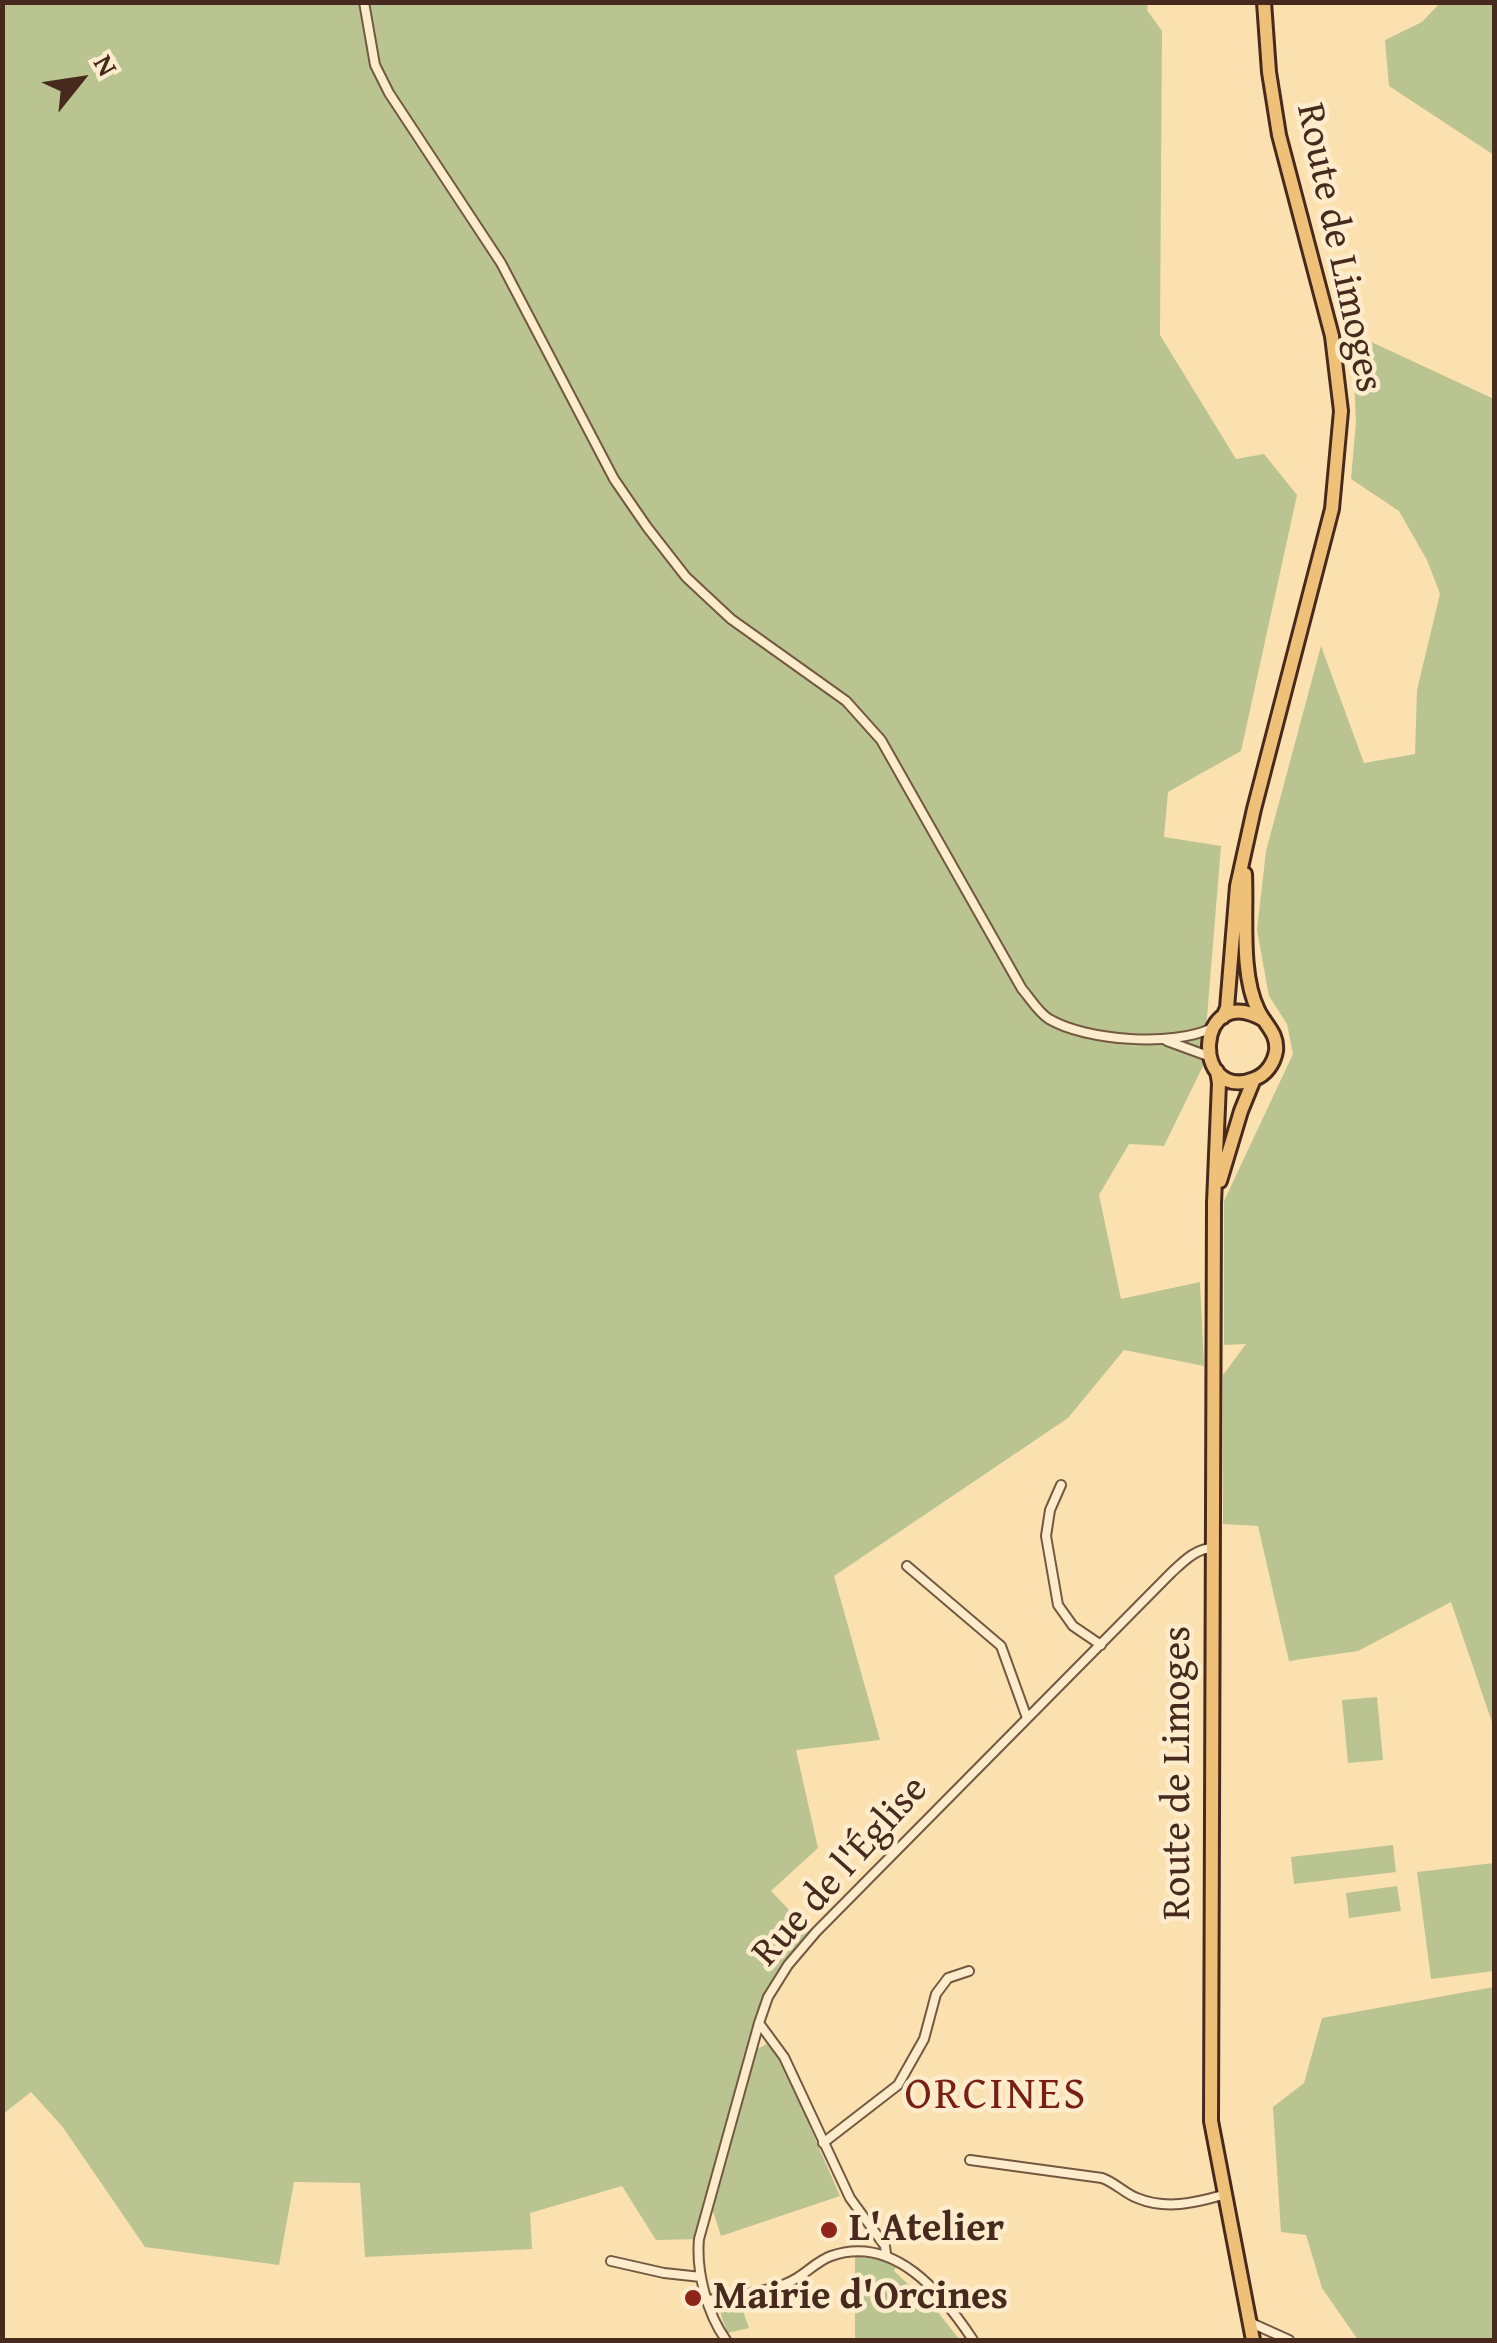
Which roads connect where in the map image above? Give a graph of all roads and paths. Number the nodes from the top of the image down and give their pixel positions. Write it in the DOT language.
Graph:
graph roads {
  1 [pos="364,2"];
  2 [pos="1264,2"];
  3 [pos="1244,855"];
  4 [pos="1264,1020"];
  5 [pos="1217,1023"];
  6 [pos="1163,1040"];
  7 [pos="1208,1056"];
  8 [pos="1217,1071"];
  9 [pos="1254,1079"];
  10 [pos="1214,1203"];
  11 [pos="1062,1485"];
  12 [pos="1214,1548"];
  13 [pos="907,1566"];
  14 [pos="1101,1646"];
  15 [pos="1027,1718"];
  16 [pos="969,1971"];
  17 [pos="759,2023"];
  18 [pos="823,2143"];
  19 [pos="970,2160"];
  20 [pos="1224,2195"];
  21 [pos="886,2254"];
  22 [pos="611,2260"];
  23 [pos="701,2277"];
  24 [pos="709,2300"];
  25 [pos="1249,2322"];
  26 [pos="725,2339"];
  27 [pos="710,2340"];
  28 [pos="973,2340"];
  29 [pos="1253,2340"];
  30 [pos="1289,2340"];
  1 -- 6 [label="street"];
  2 -- 3 [label="main road, Route de Limoges"];
  3 -- 4 [label="main road, Route de Limoges"];
  3 -- 5 [label="main road, Route de Limoges"];
  4 -- 5 [label="main road"];
  4 -- 9 [label="main road"];
  5 -- 6 [label="street"];
  5 -- 7 [label="main road"];
  6 -- 7 [label="street"];
  7 -- 8 [label="main road"];
  8 -- 9 [label="main road"];
  8 -- 10 [label="main road, Route de Limoges"];
  9 -- 10 [label="main road, Route de Limoges"];
  10 -- 12 [label="main road, Route de Limoges"];
  11 -- 14 [label="street"];
  12 -- 14 [label="street, Rue de l'Église"];
  12 -- 20 [label="main road, Route de Limoges"];
  13 -- 15 [label="street"];
  14 -- 15 [label="street, Rue de l'Église"];
  15 -- 17 [label="street, Rue de l'Église"];
  16 -- 18 [label="street"];
  17 -- 18 [label="street"];
  17 -- 23 [label="street, Rue de l'Église"];
  18 -- 21 [label="street"];
  19 -- 20 [label="street"];
  20 -- 25 [label="main road, Route de Limoges"];
  21 -- 24 [label="street"];
  21 -- 28 [label="street"];
  22 -- 23 [label="street"];
  23 -- 24 [label="street, Rue de l'Église"];
  24 -- 26 [label="street, Rue de l'Église"];
  25 -- 29 [label="main road, Route de Limoges"];
  25 -- 30 [label="street"];
  26 -- 27 [label="street"];
}
